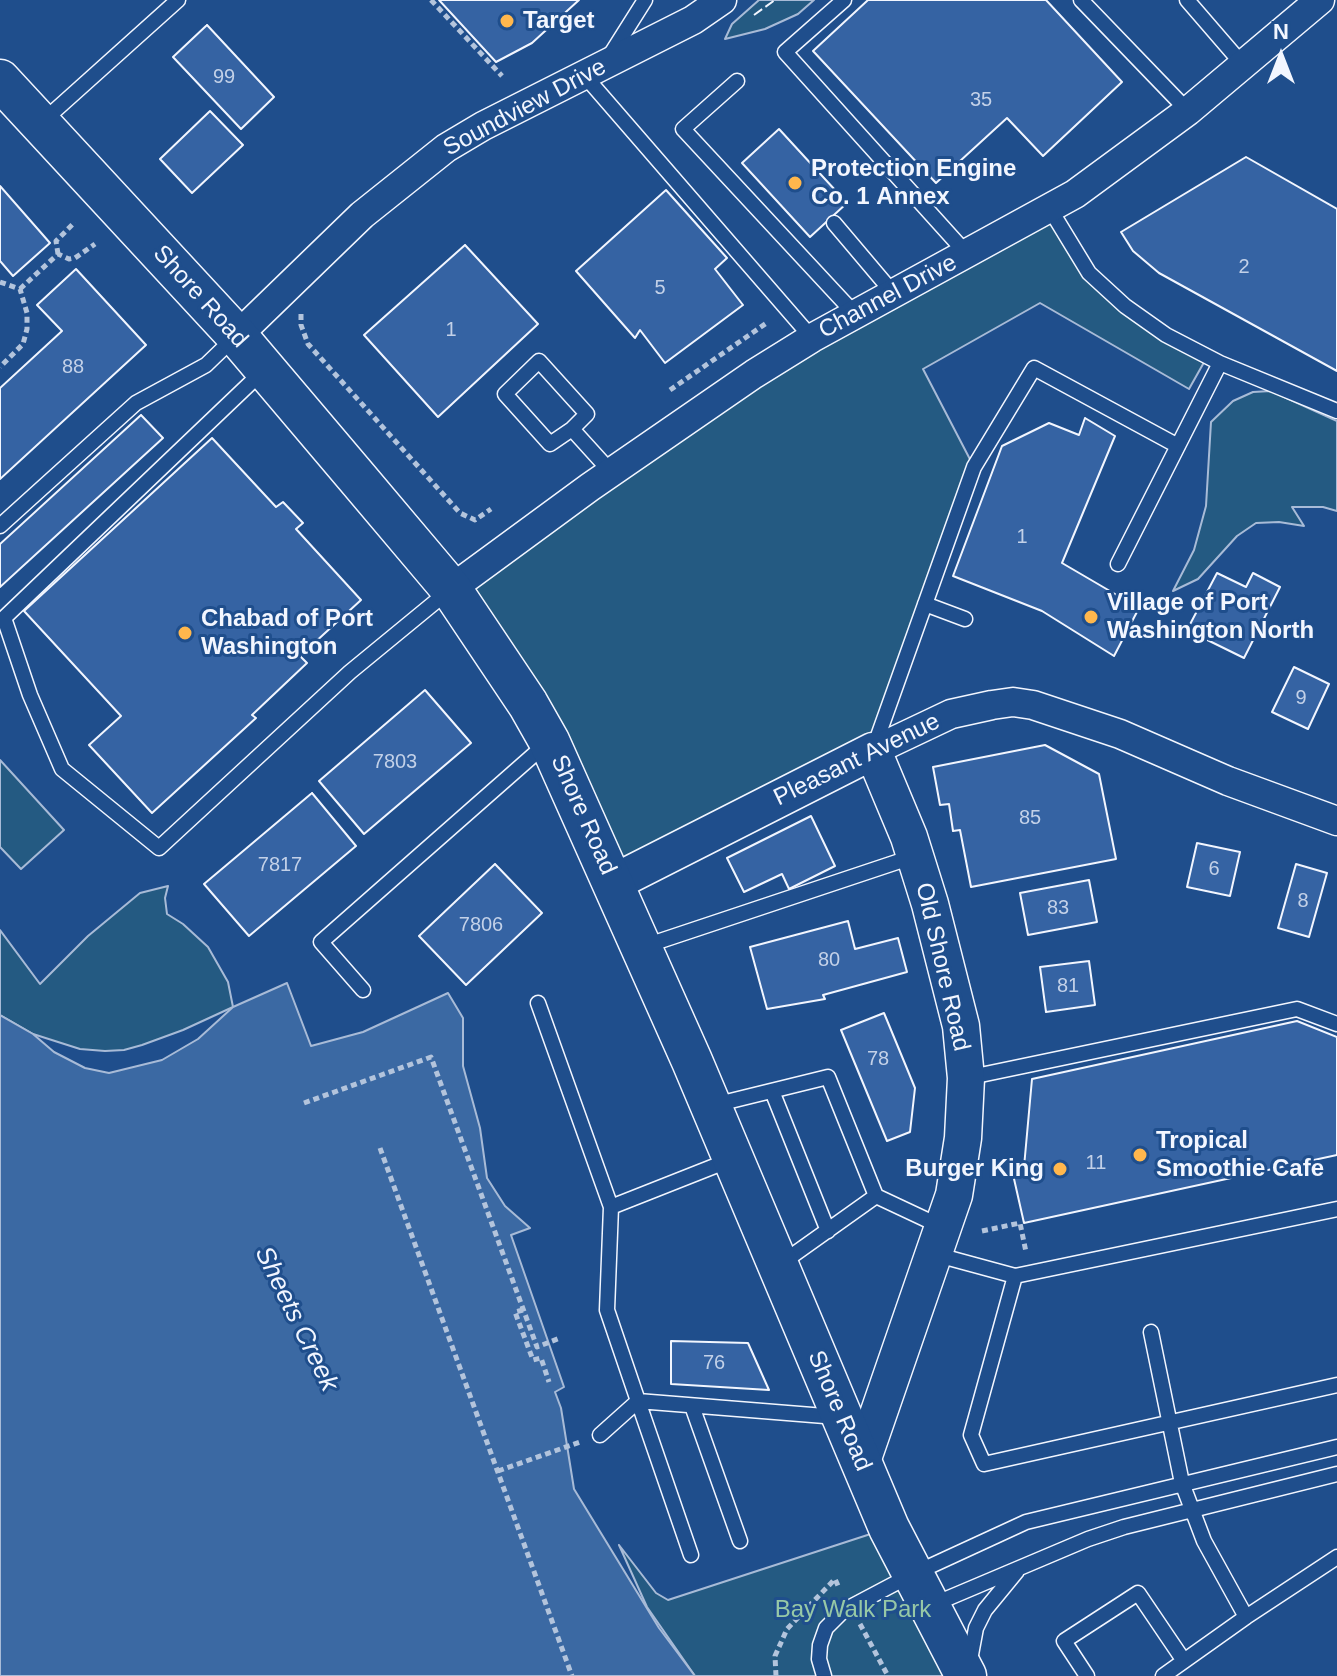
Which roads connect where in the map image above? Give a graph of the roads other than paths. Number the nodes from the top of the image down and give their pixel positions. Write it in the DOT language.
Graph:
graph roads {
  1 [pos="178,0"];
  2 [pos="645,0"];
  3 [pos="722,0"];
  4 [pos="844,0"];
  5 [pos="1081,0"];
  6 [pos="1187,0"];
  7 [pos="1320,0"];
  8 [pos="1244,66"];
  9 [pos="594,70"];
  10 [pos="0,80"];
  11 [pos="737,81"];
  12 [pos="1188,111"];
  13 [pos="41,124"];
  14 [pos="1050,209"];
  15 [pos="834,223"];
  16 [pos="967,254"];
  17 [pos="894,294"];
  18 [pos="855,314"];
  19 [pos="237,336"];
  20 [pos="812,338"];
  21 [pos="1220,363"];
  22 [pos="265,370"];
  23 [pos="1337,411"];
  24 [pos="572,429"];
  25 [pos="1178,446"];
  26 [pos="611,472"];
  27 [pos="0,526"];
  28 [pos="1118,564"];
  29 [pos="451,589"];
  30 [pos="925,604"];
  31 [pos="965,619"];
  32 [pos="549,741"];
  33 [pos="873,751"];
  34 [pos="1337,821"];
  35 [pos="915,856"];
  36 [pos="613,883"];
  37 [pos="642,947"];
  38 [pos="363,990"];
  39 [pos="538,1003"];
  40 [pos="1337,1024"];
  41 [pos="966,1078"];
  42 [pos="772,1091"];
  43 [pos="711,1106"];
  44 [pos="733,1159"];
  45 [pos="876,1196"];
  46 [pos="611,1207"];
  47 [pos="1337,1209"];
  48 [pos="828,1231"];
  49 [pos="938,1241"];
  50 [pos="778,1266"];
  51 [pos="1023,1275"];
  52 [pos="1151,1332"];
  53 [pos="1337,1385"];
  54 [pos="638,1401"];
  55 [pos="692,1406"];
  56 [pos="841,1418"];
  57 [pos="1170,1422"];
  58 [pos="600,1435"];
  59 [pos="1337,1447"];
  60 [pos="861,1464"];
  61 [pos="1337,1474"];
  62 [pos="1182,1483"];
  63 [pos="1192,1510"];
  64 [pos="740,1541"];
  65 [pos="691,1555"];
  66 [pos="1337,1557"];
  67 [pos="1019,1568"];
  68 [pos="919,1591"];
  69 [pos="1246,1617"];
  70 [pos="1184,1661"];
  71 [pos="824,1676"];
  72 [pos="966,1676"];
  73 [pos="972,1676"];
  74 [pos="1087,1676"];
  75 [pos="1163,1676"];
  1 -- 13 [label="lane"];
  2 -- 9 [label="lane"];
  3 -- 9 [label="street, Soundview Drive"];
  4 -- 16 [label="lane"];
  5 -- 12 [label="lane"];
  6 -- 8 [label="lane"];
  7 -- 8 [label="street, Channel Drive"];
  8 -- 12 [label="street, Channel Drive"];
  9 -- 19 [label="street, Soundview Drive"];
  9 -- 20 [label="lane"];
  10 -- 13 [label="main road, Shore Road"];
  11 -- 18 [label="lane"];
  12 -- 14 [label="street, Channel Drive"];
  13 -- 19 [label="main road, Shore Road"];
  14 -- 16 [label="street, Channel Drive"];
  14 -- 21 [label="lane"];
  15 -- 17 [label="lane"];
  16 -- 17 [label="street, Channel Drive"];
  17 -- 18 [label="street, Channel Drive"];
  18 -- 20 [label="street, Channel Drive"];
  19 -- 22 [label="main road, Shore Road"];
  19 -- 27 [label="lane"];
  20 -- 26 [label="street, Channel Drive"];
  21 -- 23 [label="lane"];
  21 -- 25 [label="lane"];
  22 -- 29 [label="main road, Shore Road"];
  22 -- 29 [label="lane"];
  24 -- 24 [label="lane"];
  24 -- 26 [label="lane"];
  25 -- 28 [label="lane"];
  25 -- 30 [label="lane"];
  26 -- 29 [label="street, Channel Drive"];
  29 -- 32 [label="main road, Shore Road"];
  30 -- 31 [label="lane"];
  30 -- 33 [label="lane"];
  32 -- 36 [label="main road, Shore Road"];
  32 -- 38 [label="lane"];
  33 -- 34 [label="street, Pleasant Avenue"];
  33 -- 35 [label="street, Old Shore Road"];
  33 -- 36 [label="street, Pleasant Avenue"];
  35 -- 37 [label="lane"];
  35 -- 41 [label="street, Old Shore Road"];
  36 -- 37 [label="main road, Shore Road"];
  37 -- 43 [label="main road, Shore Road"];
  39 -- 46 [label="lane"];
  40 -- 41 [label="lane"];
  41 -- 49 [label="street, Old Shore Road"];
  42 -- 43 [label="lane"];
  42 -- 45 [label="lane"];
  42 -- 48 [label="lane"];
  43 -- 44 [label="main road, Shore Road"];
  44 -- 46 [label="lane"];
  44 -- 50 [label="main road, Shore Road"];
  45 -- 48 [label="lane"];
  45 -- 49 [label="lane"];
  46 -- 54 [label="lane"];
  47 -- 51 [label="lane"];
  48 -- 50 [label="lane"];
  49 -- 51 [label="lane"];
  49 -- 60 [label="street, Old Shore Road"];
  50 -- 56 [label="main road, Shore Road"];
  51 -- 57 [label="lane"];
  52 -- 57 [label="lane"];
  53 -- 57 [label="lane"];
  54 -- 55 [label="lane"];
  54 -- 58 [label="lane"];
  54 -- 65 [label="lane"];
  55 -- 56 [label="lane"];
  55 -- 64 [label="lane"];
  56 -- 60 [label="main road, Shore Road"];
  57 -- 62 [label="lane"];
  59 -- 62 [label="lane"];
  60 -- 68 [label="main road, Shore Road"];
  61 -- 63 [label="lane"];
  62 -- 63 [label="lane"];
  62 -- 68 [label="lane"];
  63 -- 67 [label="lane"];
  63 -- 69 [label="lane"];
  66 -- 69 [label="lane"];
  67 -- 68 [label="lane"];
  67 -- 73 [label="lane"];
  68 -- 71 [label="lane"];
  68 -- 72 [label="main road, Shore Road"];
  69 -- 70 [label="lane"];
  70 -- 74 [label="lane"];
  70 -- 75 [label="lane"];
}
